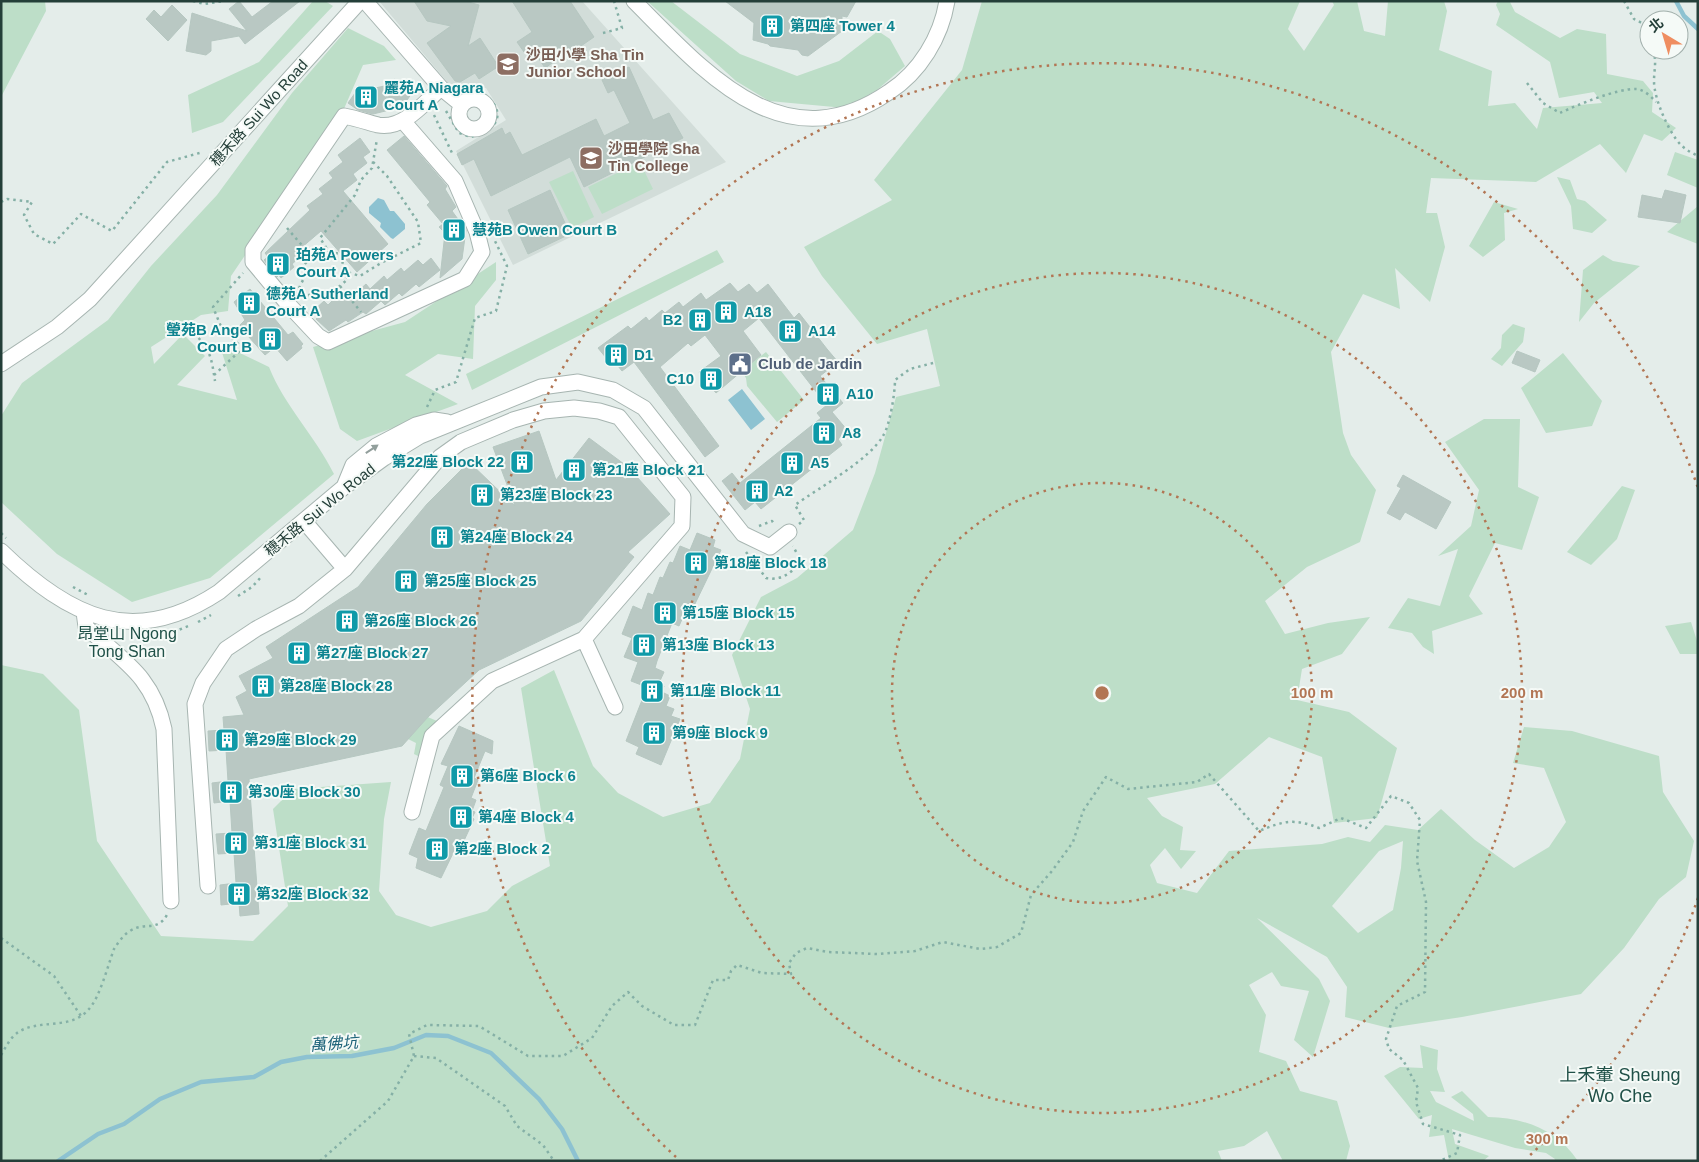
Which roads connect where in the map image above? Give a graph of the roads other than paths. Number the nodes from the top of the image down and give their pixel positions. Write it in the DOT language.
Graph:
graph roads {
  1 [pos="360,1"];
  2 [pos="365,1"];
  3 [pos="634,1"];
  4 [pos="947,1"];
  5 [pos="441,88"];
  6 [pos="462,105"];
  7 [pos="403,121"];
  8 [pos="1,364"];
  9 [pos="304,521"];
  10 [pos="789,532"];
  11 [pos="1,551"];
  12 [pos="345,569"];
  13 [pos="84,612"];
  14 [pos="584,639"];
  15 [pos="615,708"];
  16 [pos="412,812"];
  17 [pos="208,886"];
  18 [pos="171,901"];
  1 -- 8 [label="street, 穗禾路 Sui Wo Road"];
  2 -- 5 [label="street"];
  3 -- 4 [label="street"];
  5 -- 6 [label="street"];
  5 -- 7 [label="street"];
  7 -- 7 [label="street"];
  9 -- 10 [label="street, 穗禾路 Sui Wo Road"];
  9 -- 12 [label="street"];
  9 -- 13 [label="street, 穗禾路 Sui Wo Road"];
  11 -- 13 [label="street, 穗禾路 Sui Wo Road"];
  12 -- 14 [label="street"];
  12 -- 17 [label="street"];
  13 -- 18 [label="street"];
  14 -- 15 [label="street"];
  14 -- 16 [label="street"];
}
